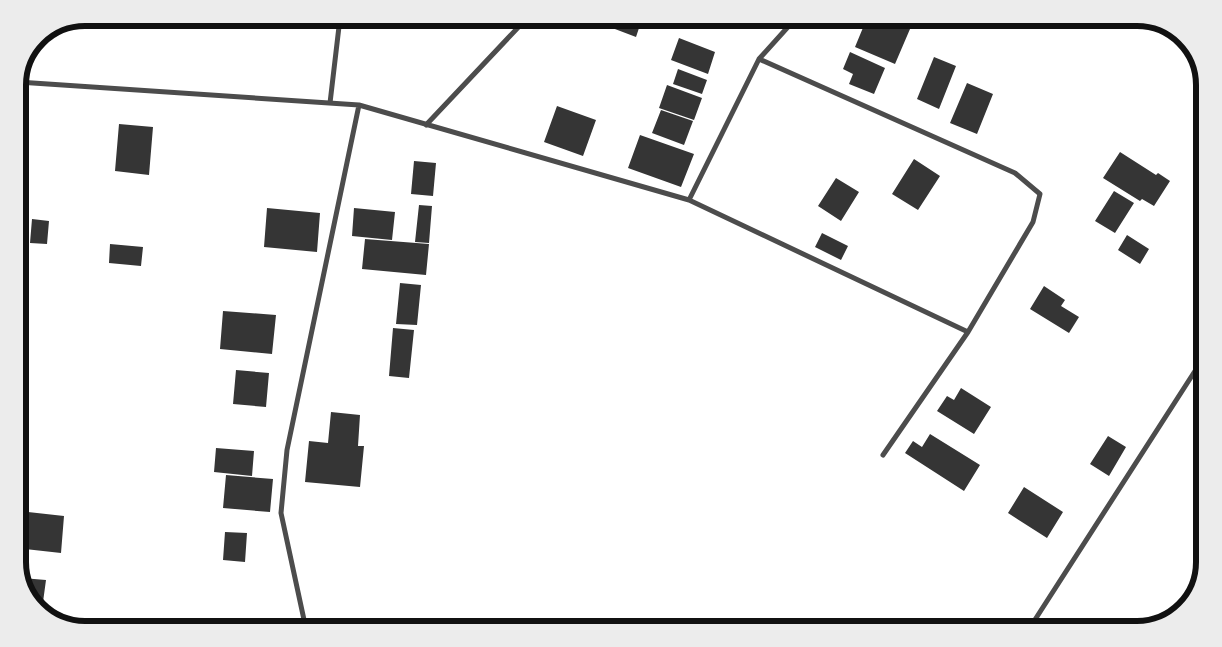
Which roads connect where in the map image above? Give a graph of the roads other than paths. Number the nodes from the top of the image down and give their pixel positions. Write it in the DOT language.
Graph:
graph roads {
  1 [pos="339,26"];
  2 [pos="520,26"];
  3 [pos="789,26"];
  4 [pos="759,59"];
  5 [pos="26,83"];
  6 [pos="330,104"];
  7 [pos="359,105"];
  8 [pos="426,125"];
  9 [pos="689,200"];
  10 [pos="968,332"];
  11 [pos="1196,369"];
  12 [pos="883,455"];
  13 [pos="304,621"];
  14 [pos="1035,621"];
  1 -- 6 [label="street"];
  2 -- 8 [label="street"];
  3 -- 4 [label="street"];
  4 -- 9 [label="street"];
  4 -- 10 [label="street"];
  5 -- 6 [label="street"];
  6 -- 7 [label="street"];
  7 -- 8 [label="street"];
  7 -- 13 [label="street"];
  8 -- 9 [label="street"];
  9 -- 10 [label="street"];
  10 -- 12 [label="street"];
  11 -- 14 [label="street"];
}
